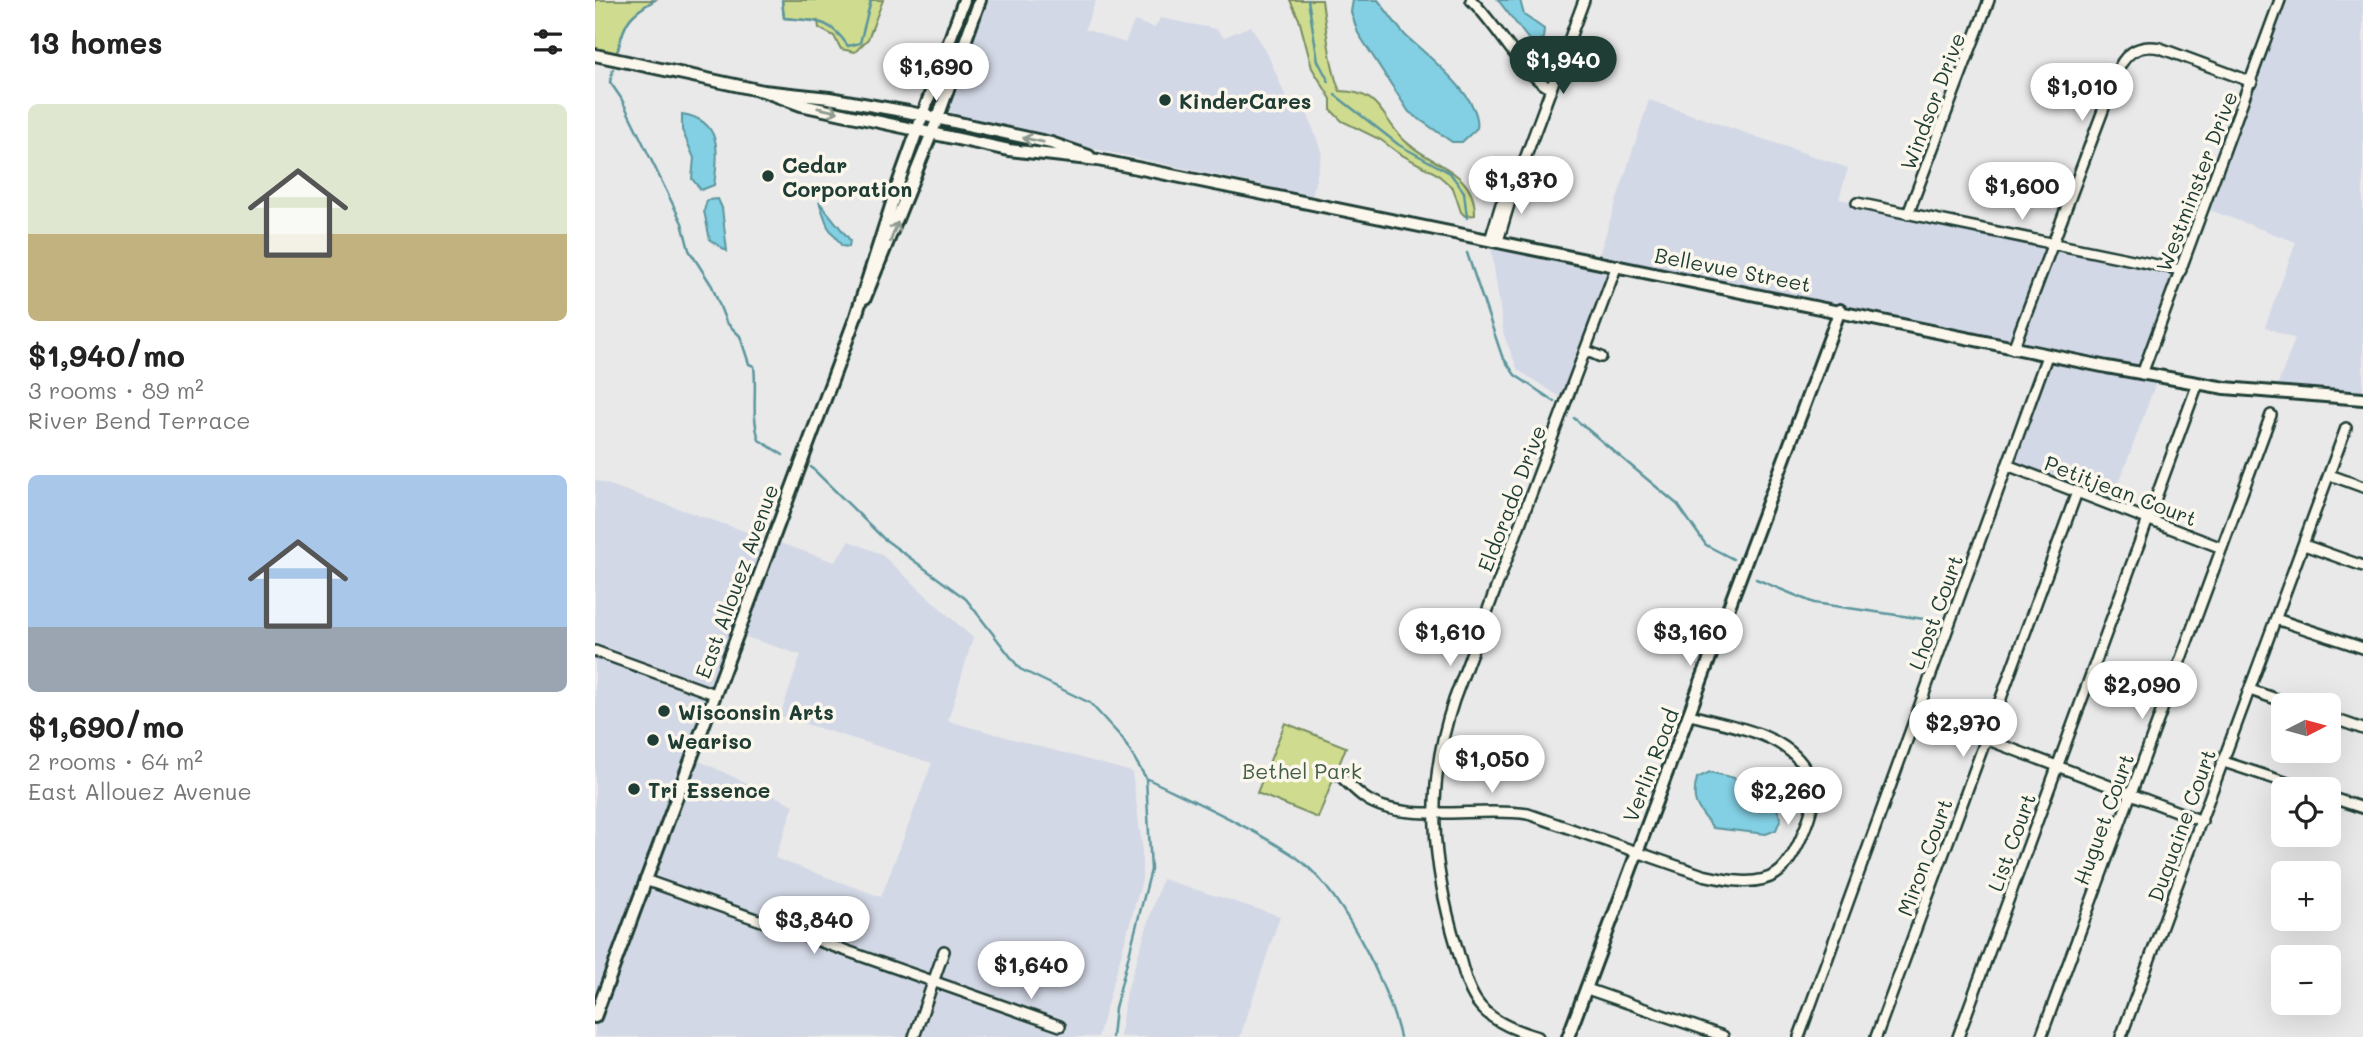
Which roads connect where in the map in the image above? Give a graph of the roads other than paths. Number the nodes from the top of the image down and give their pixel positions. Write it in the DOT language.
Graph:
graph roads {
  1 [pos="964,0"];
  2 [pos="980,0"];
  3 [pos="1471,0"];
  4 [pos="1584,0"];
  5 [pos="1989,0"];
  6 [pos="2280,0"];
  7 [pos="595,55"];
  8 [pos="2252,82"];
  9 [pos="1550,88"];
  10 [pos="763,91"];
  11 [pos="922,116"];
  12 [pos="937,120"];
  13 [pos="917,129"];
  14 [pos="932,133"];
  15 [pos="1098,160"];
  16 [pos="1857,203"];
  17 [pos="1908,214"];
  18 [pos="1494,241"];
  19 [pos="2053,244"];
  20 [pos="1617,265"];
  21 [pos="2181,270"];
  22 [pos="1840,310"];
  23 [pos="856,316"];
  24 [pos="2013,349"];
  25 [pos="1585,350"];
  26 [pos="2047,356"];
  27 [pos="1601,357"];
  28 [pos="2142,374"];
  29 [pos="2198,383"];
  30 [pos="2363,399"];
  31 [pos="2271,415"];
  32 [pos="2346,428"];
  33 [pos="2007,465"];
  34 [pos="2330,475"];
  35 [pos="2363,486"];
  36 [pos="2077,492"];
  37 [pos="2148,519"];
  38 [pos="2304,545"];
  39 [pos="2222,548"];
  40 [pos="2363,566"];
  41 [pos="2276,619"];
  42 [pos="2363,648"];
  43 [pos="595,651"];
  44 [pos="2250,690"];
  45 [pos="714,694"];
  46 [pos="2271,697"];
  47 [pos="1917,713"];
  48 [pos="1690,715"];
  49 [pos="2341,721"];
  50 [pos="2363,729"];
  51 [pos="1986,739"];
  52 [pos="2224,762"];
  53 [pos="2057,766"];
  54 [pos="1336,772"];
  55 [pos="2271,777"];
  56 [pos="2131,794"];
  57 [pos="2341,801"];
  58 [pos="2363,808"];
  59 [pos="1435,811"];
  60 [pos="2201,821"];
  61 [pos="1637,853"];
  62 [pos="646,880"];
  63 [pos="944,951"];
  64 [pos="933,983"];
  65 [pos="1587,989"];
  66 [pos="595,1017"];
  67 [pos="1060,1026"];
  68 [pos="1723,1036"];
  69 [pos="914,1037"];
  70 [pos="1538,1037"];
  71 [pos="1568,1037"];
  72 [pos="1800,1037"];
  73 [pos="1876,1037"];
  74 [pos="1958,1037"];
  75 [pos="2041,1037"];
  76 [pos="2121,1037"];
  1 -- 11 [label="street, East Allouez Avenue"];
  2 -- 12 [label="street, East Allouez Avenue"];
  3 -- 9 [label="street"];
  4 -- 9 [label="street"];
  5 -- 17 [label="street, Windsor Drive"];
  6 -- 8 [label="street, Westminster Drive"];
  7 -- 10 [label="street, Bellevue Street"];
  8 -- 19 [label="street"];
  8 -- 21 [label="street, Westminster Drive"];
  9 -- 18 [label="street"];
  10 -- 11 [label="street, Bellevue Street"];
  10 -- 13 [label="street, Bellevue Street, one-way"];
  11 -- 12 [label="street, Bellevue Street"];
  11 -- 13 [label="street, East Allouez Avenue"];
  12 -- 14 [label="street, East Allouez Avenue"];
  15 -- 12 [label="street, Bellevue Street, one-way"];
  13 -- 14 [label="street, Bellevue Street"];
  13 -- 23 [label="street, East Allouez Avenue"];
  14 -- 15 [label="street, Bellevue Street"];
  23 -- 14 [label="street, East Allouez Avenue, one-way"];
  15 -- 18 [label="street, Bellevue Street"];
  16 -- 17 [label="street"];
  17 -- 19 [label="street"];
  18 -- 20 [label="street, Bellevue Street"];
  19 -- 21 [label="street"];
  19 -- 24 [label="street"];
  20 -- 22 [label="street, Bellevue Street"];
  20 -- 25 [label="street, Eldorado Drive"];
  21 -- 28 [label="street, Westminster Drive"];
  22 -- 24 [label="street, Bellevue Street"];
  22 -- 48 [label="street, Verlin Road"];
  23 -- 45 [label="street, East Allouez Avenue"];
  24 -- 26 [label="street, Bellevue Street"];
  25 -- 27 [label="street"];
  25 -- 59 [label="street, Eldorado Drive"];
  26 -- 28 [label="street, Bellevue Street"];
  26 -- 33 [label="street, Lhost Court"];
  28 -- 29 [label="street, Bellevue Street"];
  29 -- 30 [label="street, Bellevue Street"];
  29 -- 37 [label="street, List Court"];
  31 -- 39 [label="street, Huguet Court"];
  32 -- 34 [label="street, Duquaine Court"];
  33 -- 36 [label="street, Petitjean Court"];
  33 -- 47 [label="street, Lhost Court"];
  34 -- 35 [label="street"];
  34 -- 38 [label="street, Duquaine Court"];
  36 -- 37 [label="street, Petitjean Court"];
  36 -- 51 [label="street, Miron Court"];
  37 -- 39 [label="street, Petitjean Court"];
  37 -- 53 [label="street, List Court"];
  38 -- 40 [label="street"];
  38 -- 41 [label="street, Duquaine Court"];
  39 -- 56 [label="street, Huguet Court"];
  41 -- 42 [label="street"];
  41 -- 44 [label="street, Duquaine Court"];
  43 -- 45 [label="street"];
  44 -- 46 [label="street"];
  44 -- 52 [label="street, Duquaine Court"];
  45 -- 62 [label="street, East Allouez Avenue"];
  47 -- 51 [label="street"];
  47 -- 72 [label="street, Lhost Court"];
  48 -- 61 [label="street, Verlin Road"];
  48 -- 61 [label="street"];
  49 -- 50 [label="street"];
  51 -- 53 [label="street"];
  51 -- 73 [label="street, Miron Court"];
  52 -- 55 [label="street"];
  52 -- 60 [label="street, Duquaine Court"];
  53 -- 56 [label="street"];
  53 -- 74 [label="street, List Court"];
  54 -- 59 [label="street"];
  56 -- 60 [label="street"];
  56 -- 75 [label="street, Huguet Court"];
  57 -- 58 [label="street"];
  59 -- 61 [label="street"];
  59 -- 70 [label="street, Eldorado Drive"];
  60 -- 76 [label="street, Duquaine Court"];
  61 -- 65 [label="street, Verlin Road"];
  62 -- 64 [label="street"];
  62 -- 66 [label="street, East Allouez Avenue"];
  63 -- 64 [label="street"];
  64 -- 67 [label="street"];
  64 -- 69 [label="street"];
  65 -- 68 [label="street"];
  65 -- 71 [label="street, Verlin Road"];
}
